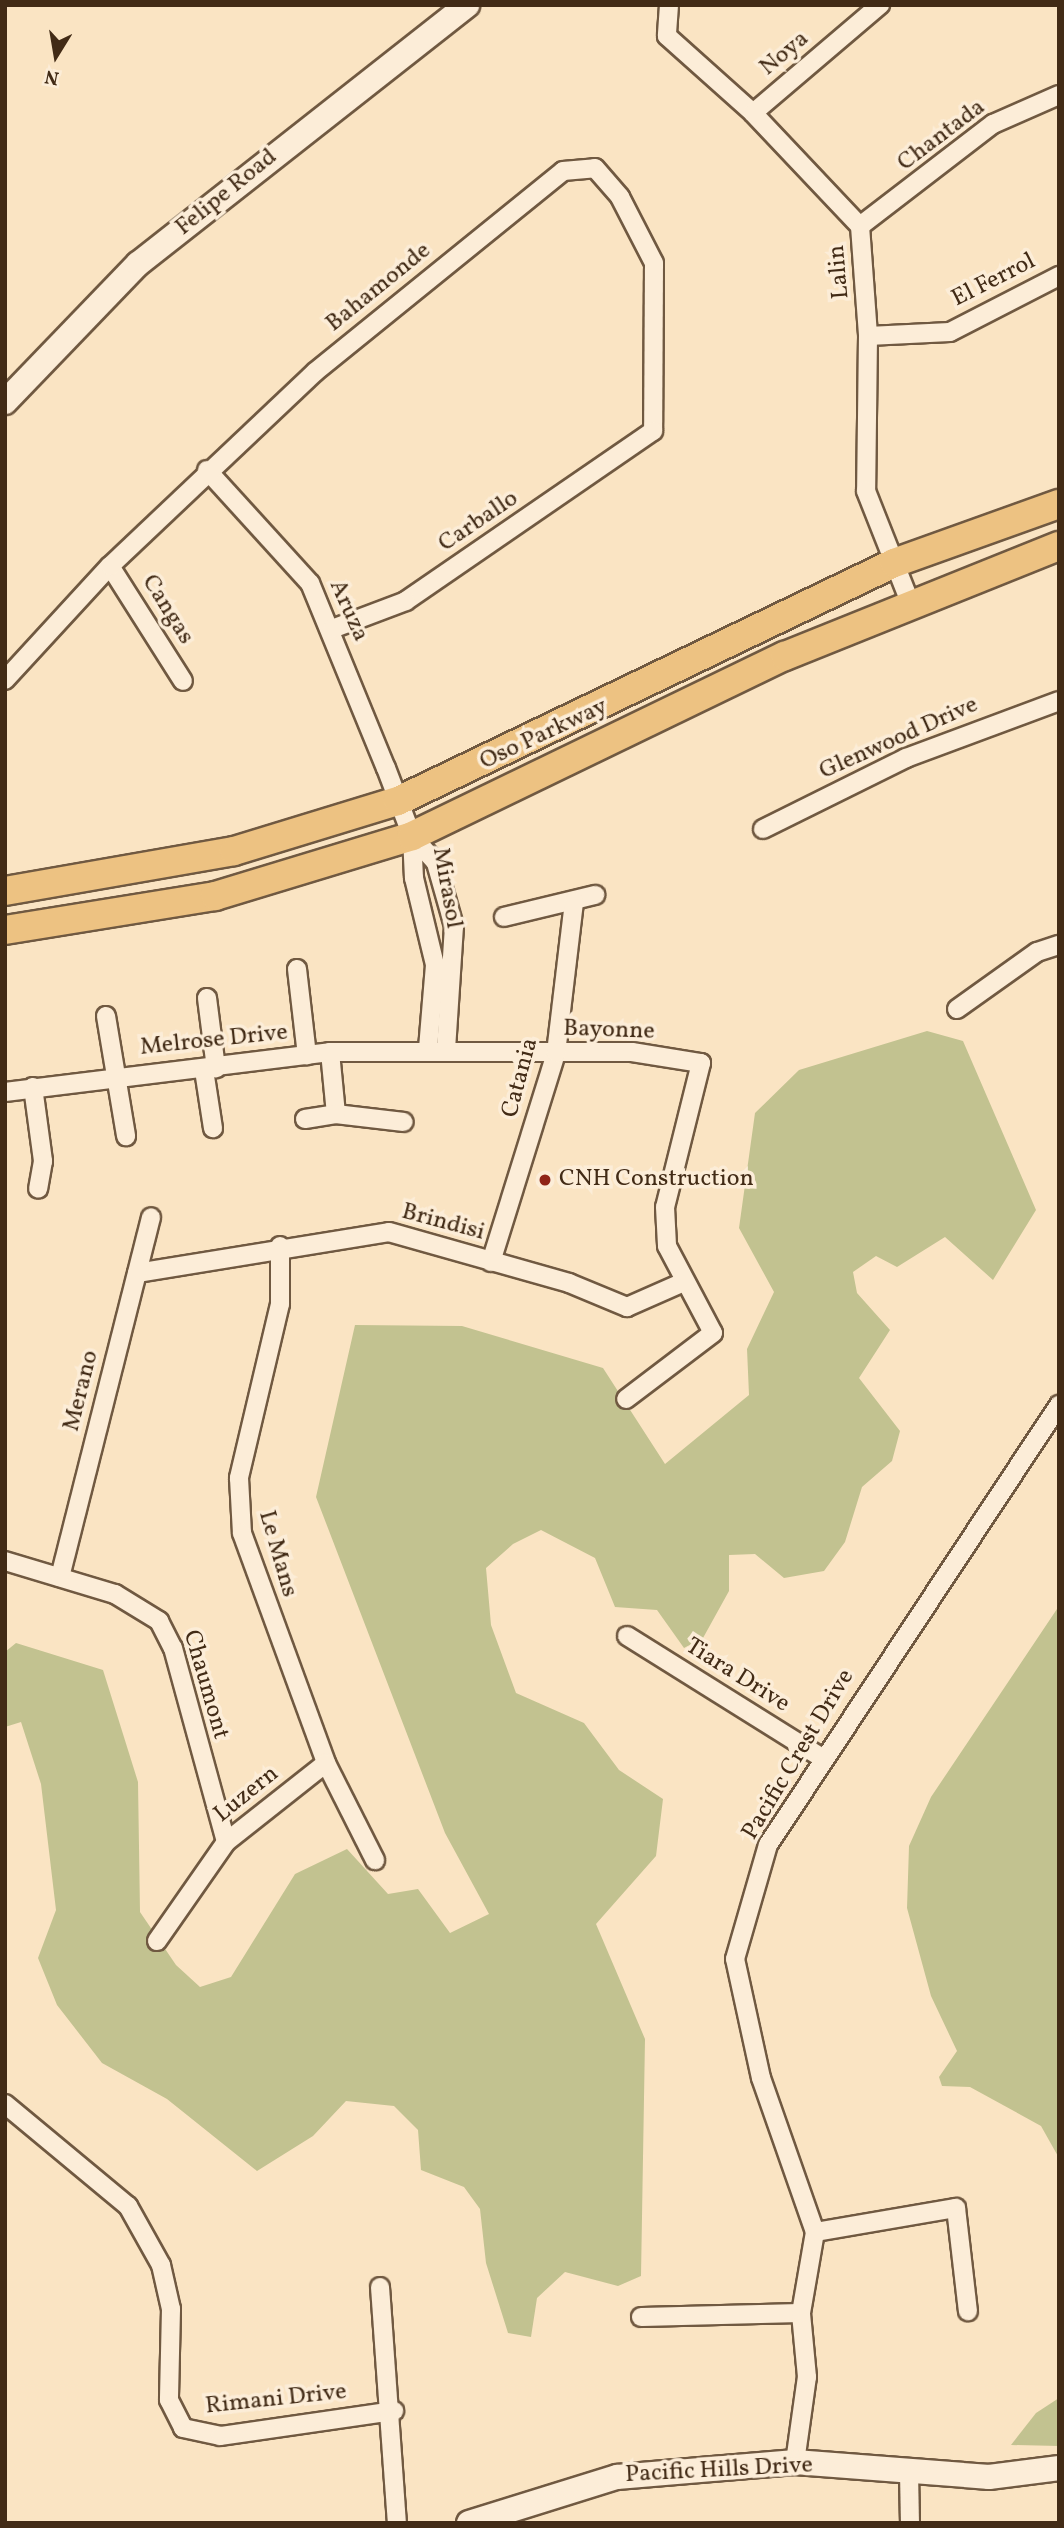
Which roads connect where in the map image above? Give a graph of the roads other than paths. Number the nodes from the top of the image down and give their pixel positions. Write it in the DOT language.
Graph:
graph roads {
  1 [pos="467,5"];
  2 [pos="880,5"];
  3 [pos="668,7"];
  4 [pos="1059,95"];
  5 [pos="752,113"];
  6 [pos="860,226"];
  7 [pos="1059,276"];
  8 [pos="868,336"];
  9 [pos="5,402"];
  10 [pos="645,439"];
  11 [pos="207,470"];
  12 [pos="1059,504"];
  13 [pos="1059,546"];
  14 [pos="894,563"];
  15 [pos="110,566"];
  16 [pos="910,602"];
  17 [pos="332,629"];
  18 [pos="5,680"];
  19 [pos="183,681"];
  20 [pos="1059,701"];
  21 [pos="398,801"];
  22 [pos="763,829"];
  23 [pos="412,836"];
  24 [pos="5,891"];
  25 [pos="595,895"];
  26 [pos="573,902"];
  27 [pos="504,917"];
  28 [pos="5,930"];
  29 [pos="1059,944"];
  30 [pos="453,947"];
  31 [pos="432,949"];
  32 [pos="297,969"];
  33 [pos="207,998"];
  34 [pos="957,1009"];
  35 [pos="106,1016"];
  36 [pos="437,1049"];
  37 [pos="330,1052"];
  38 [pos="556,1053"];
  39 [pos="307,1055"];
  40 [pos="210,1069"];
  41 [pos="119,1076"];
  42 [pos="33,1087"];
  43 [pos="5,1091"];
  44 [pos="336,1114"];
  45 [pos="305,1119"];
  46 [pos="404,1122"];
  47 [pos="213,1128"];
  48 [pos="126,1136"];
  49 [pos="38,1189"];
  50 [pos="151,1217"];
  51 [pos="280,1246"];
  52 [pos="491,1262"];
  53 [pos="137,1273"];
  54 [pos="684,1282"];
  55 [pos="626,1399"];
  56 [pos="1059,1405"];
  57 [pos="6,1565"];
  58 [pos="60,1577"];
  59 [pos="626,1636"];
  60 [pos="821,1757"];
  61 [pos="326,1763"];
  62 [pos="226,1842"];
  63 [pos="375,1860"];
  64 [pos="157,1941"];
  65 [pos="5,2104"];
  66 [pos="815,2232"];
  67 [pos="380,2287"];
  68 [pos="968,2311"];
  69 [pos="801,2313"];
  70 [pos="641,2316"];
  71 [pos="394,2412"];
  72 [pos="795,2462"];
  73 [pos="1059,2468"];
  74 [pos="909,2472"];
  75 [pos="397,2523"];
  76 [pos="469,2523"];
  77 [pos="911,2523"];
  1 -- 9 [label="main road, Felipe Road"];
  2 -- 5 [label="street, Noya"];
  3 -- 5 [label="street, Lalin"];
  4 -- 6 [label="street, Chantada"];
  5 -- 6 [label="street, Lalin"];
  6 -- 8 [label="street, Lalin"];
  7 -- 8 [label="street, El Ferrol"];
  8 -- 14 [label="street, Lalin"];
  10 -- 11 [label="street, Bahamonde"];
  10 -- 17 [label="street, Carballo"];
  11 -- 15 [label="street, Bahamonde"];
  11 -- 17 [label="street, Aruza"];
  12 -- 14 [label="main road, Oso Parkway"];
  13 -- 16 [label="main road, Oso Parkway"];
  14 -- 16 [label="street, Lalin"];
  14 -- 21 [label="main road, Oso Parkway"];
  15 -- 18 [label="street, Bahamonde"];
  15 -- 19 [label="street, Cangas"];
  16 -- 23 [label="main road, Oso Parkway"];
  17 -- 21 [label="street, Aruza"];
  20 -- 22 [label="street, Glenwood Drive"];
  21 -- 23 [label="street, Mirasol"];
  21 -- 24 [label="main road, Oso Parkway"];
  23 -- 28 [label="main road, Oso Parkway"];
  23 -- 30 [label="street, Mirasol"];
  23 -- 31 [label="street, Mirasol"];
  25 -- 26 [label="street"];
  26 -- 27 [label="street"];
  26 -- 38 [label="street, Catania"];
  29 -- 34 [label="street"];
  30 -- 31 [label="street, Mirasol"];
  30 -- 36 [label="street, Mirasol"];
  31 -- 36 [label="street, Mirasol"];
  32 -- 39 [label="street"];
  33 -- 40 [label="street"];
  35 -- 41 [label="street"];
  36 -- 37 [label="street, Melrose Drive"];
  36 -- 38 [label="street, Bayonne"];
  37 -- 39 [label="street, Melrose Drive"];
  37 -- 44 [label="street"];
  38 -- 52 [label="street, Catania"];
  38 -- 54 [label="street, Bayonne"];
  39 -- 40 [label="street, Melrose Drive"];
  40 -- 41 [label="street, Melrose Drive"];
  40 -- 47 [label="street"];
  41 -- 42 [label="street, Melrose Drive"];
  41 -- 48 [label="street"];
  42 -- 43 [label="street, Melrose Drive"];
  42 -- 49 [label="street"];
  44 -- 45 [label="street"];
  44 -- 46 [label="street"];
  50 -- 53 [label="street, Merano"];
  51 -- 52 [label="street, Brindisi"];
  51 -- 53 [label="street, Brindisi"];
  51 -- 61 [label="street, Le Mans"];
  52 -- 54 [label="street, Brindisi"];
  53 -- 58 [label="street, Merano"];
  54 -- 55 [label="street"];
  56 -- 60 [label="street, Pacific Crest Drive"];
  57 -- 58 [label="street, Chaumont"];
  58 -- 62 [label="street, Chaumont"];
  59 -- 60 [label="street, Tiara Drive"];
  60 -- 66 [label="street, Pacific Crest Drive"];
  61 -- 62 [label="street, Luzern"];
  61 -- 63 [label="street, Le Mans"];
  62 -- 64 [label="street, Luzern"];
  65 -- 71 [label="street, Rimani Drive"];
  66 -- 68 [label="street"];
  66 -- 69 [label="street, Pacific Crest Drive"];
  67 -- 71 [label="street"];
  69 -- 70 [label="street"];
  69 -- 72 [label="street, Pacific Crest Drive"];
  71 -- 75 [label="street"];
  72 -- 74 [label="main road, Pacific Hills Drive"];
  72 -- 76 [label="main road, Pacific Hills Drive"];
  73 -- 74 [label="main road, Pacific Hills Drive"];
  74 -- 77 [label="street"];
}
